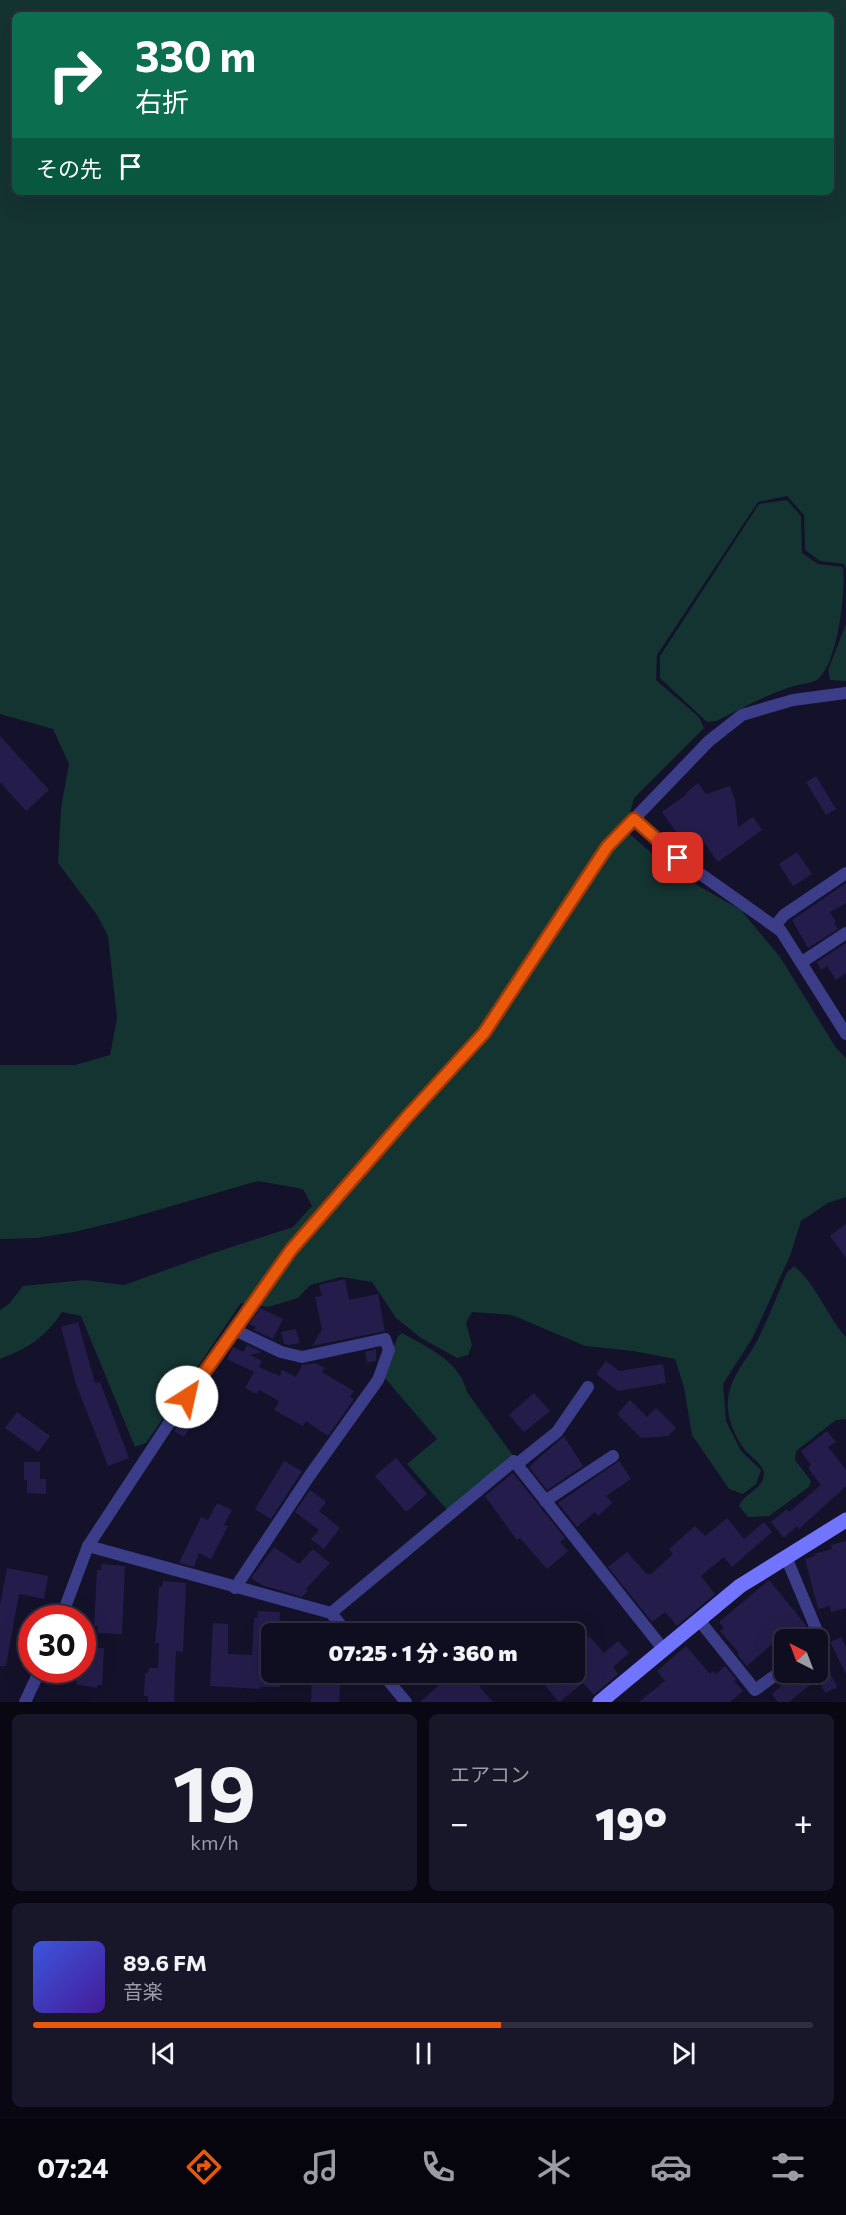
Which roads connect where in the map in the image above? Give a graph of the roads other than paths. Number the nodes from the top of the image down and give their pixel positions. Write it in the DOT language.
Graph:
graph roads {
  1 [pos="846,693"];
  2 [pos="634,819"];
  3 [pos="846,873"];
  4 [pos="775,926"];
  5 [pos="846,933"];
  6 [pos="802,962"];
  7 [pos="846,1034"];
  8 [pos="235,1330"];
  9 [pos="588,1387"];
  10 [pos="613,1456"];
  11 [pos="516,1464"];
  12 [pos="545,1501"];
  13 [pos="846,1520"];
  14 [pos="829,1532"];
  15 [pos="846,1532"];
  16 [pos="88,1546"];
  17 [pos="786,1557"];
  18 [pos="235,1588"];
  19 [pos="65,1605"];
  20 [pos="331,1613"];
  21 [pos="699,1620"];
  22 [pos="339,1623"];
  23 [pos="816,1629"];
  24 [pos="664,1650"];
  25 [pos="774,1676"];
  26 [pos="34,1683"];
  27 [pos="390,1683"];
  28 [pos="26,1702"];
  29 [pos="406,1702"];
  30 [pos="600,1702"];
  1 -- 2 [label="street"];
  2 -- 4 [label="street"];
  2 -- 8 [label="street"];
  3 -- 4 [label="street"];
  4 -- 6 [label="street"];
  5 -- 6 [label="street"];
  6 -- 7 [label="street"];
  8 -- 16 [label="street"];
  8 -- 18 [label="street"];
  9 -- 11 [label="street"];
  10 -- 12 [label="street"];
  11 -- 12 [label="street"];
  11 -- 20 [label="street"];
  12 -- 24 [label="street"];
  13 -- 14 [label="street"];
  14 -- 15 [label="street"];
  14 -- 17 [label="street"];
  16 -- 18 [label="street"];
  16 -- 19 [label="street"];
  17 -- 21 [label="street"];
  17 -- 23 [label="street"];
  18 -- 20 [label="street"];
  20 -- 22 [label="street"];
  21 -- 24 [label="street"];
  21 -- 25 [label="street"];
  24 -- 30 [label="street"];
  26 -- 28 [label="street"];
  27 -- 29 [label="street"];
}
